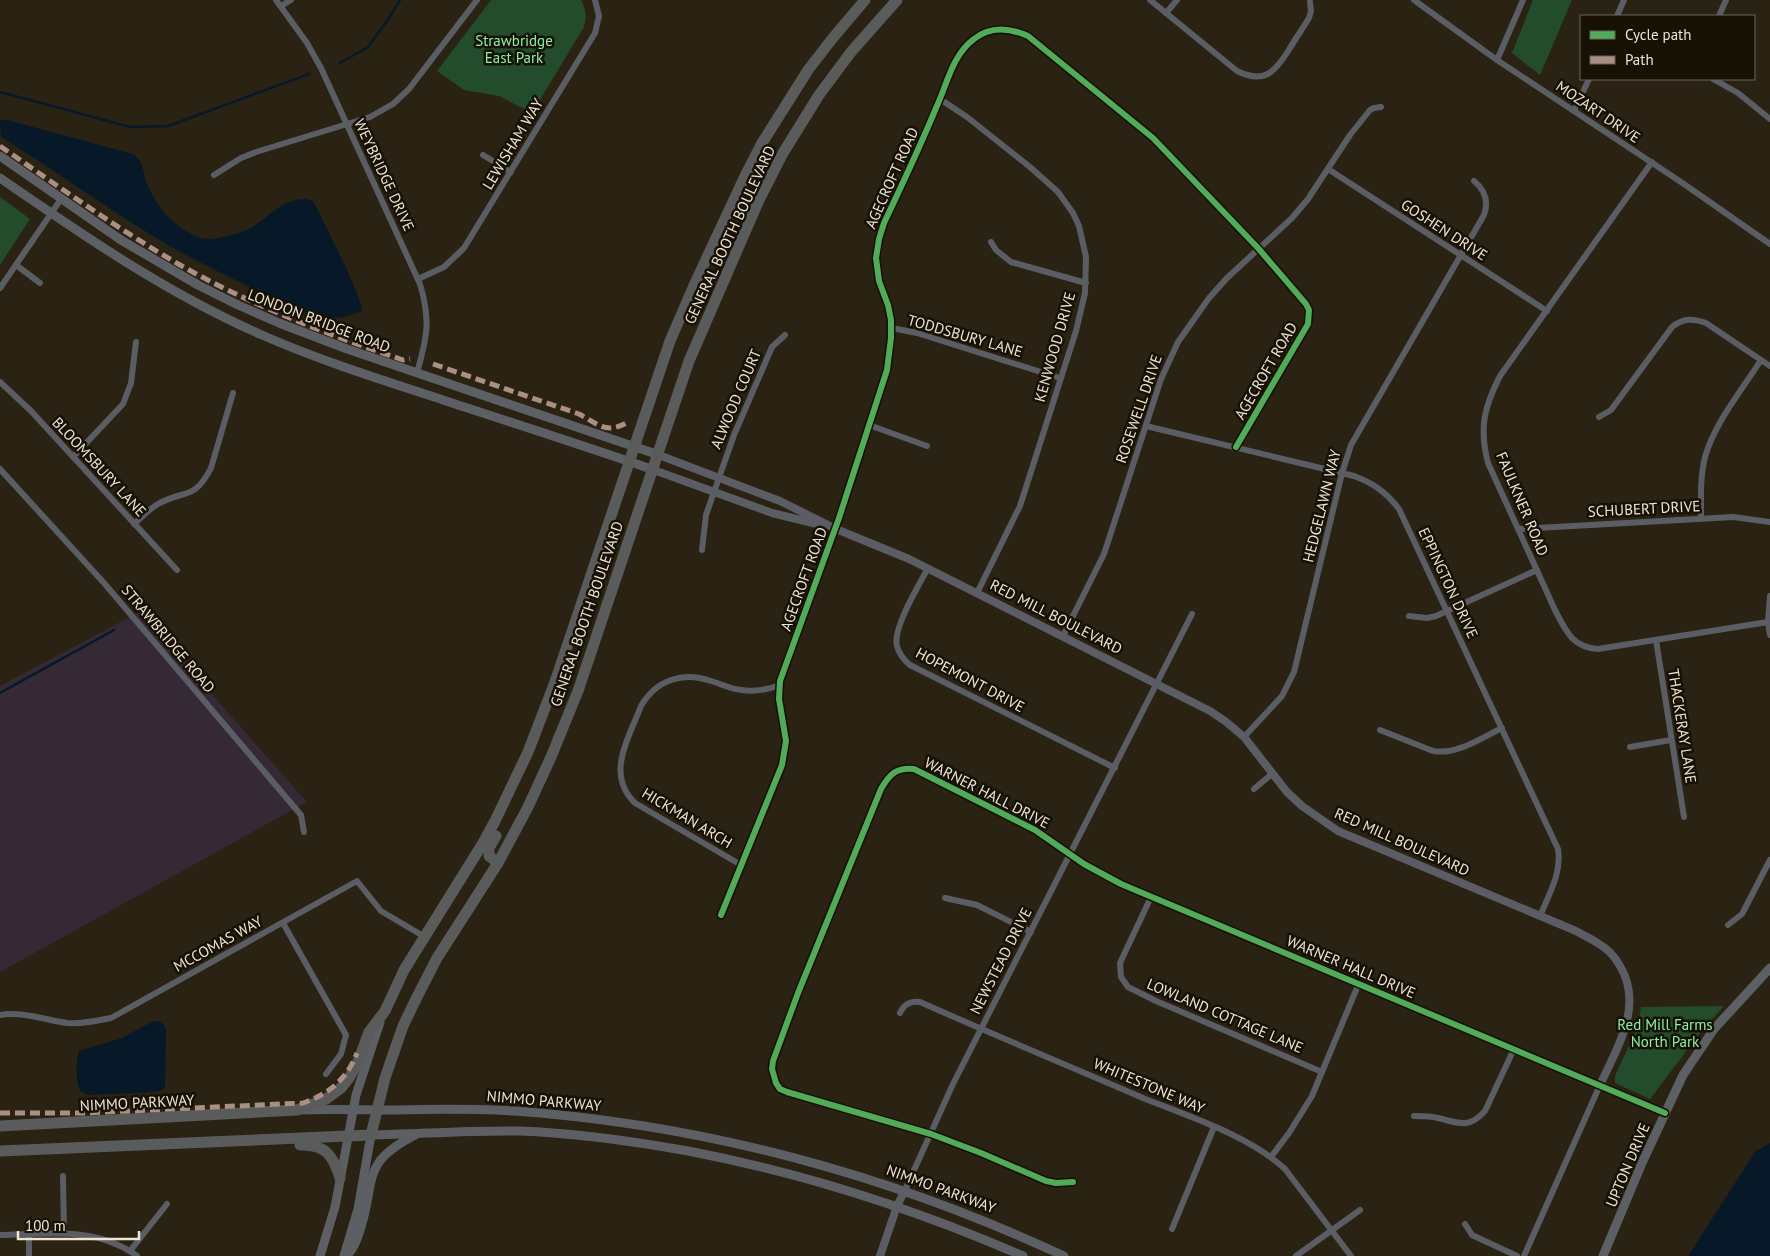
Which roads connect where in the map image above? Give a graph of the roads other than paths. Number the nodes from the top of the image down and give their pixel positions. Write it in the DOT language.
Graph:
graph roads {
  1 [pos="276,0"];
  2 [pos="291,0"];
  3 [pos="477,0"];
  4 [pos="595,0"];
  5 [pos="865,0"];
  6 [pos="896,0"];
  7 [pos="1150,0"];
  8 [pos="1177,0"];
  9 [pos="1414,0"];
  10 [pos="1523,0"];
  11 [pos="1624,0"];
  12 [pos="1726,0"];
  13 [pos="1310,2"];
  14 [pos="281,6"];
  15 [pos="1166,13"];
  16 [pos="1617,15"];
  17 [pos="1719,15"];
  18 [pos="1498,60"];
  19 [pos="1589,80"];
  20 [pos="1715,80"];
  21 [pos="940,99"];
  22 [pos="1381,107"];
  23 [pos="1574,111"];
  24 [pos="1770,120"];
  25 [pos="347,124"];
  26 [pos="483,155"];
  27 [pos="0,156"];
  28 [pos="1652,162"];
  29 [pos="1328,169"];
  30 [pos="511,172"];
  31 [pos="214,175"];
  32 [pos="0,178"];
  33 [pos="1474,181"];
  34 [pos="61,198"];
  35 [pos="51,213"];
  36 [pos="991,242"];
  37 [pos="1770,244"];
  38 [pos="1258,248"];
  39 [pos="1461,256"];
  40 [pos="16,265"];
  41 [pos="418,279"];
  42 [pos="40,283"];
  43 [pos="1086,283"];
  44 [pos="0,288"];
  45 [pos="1547,311"];
  46 [pos="892,328"];
  47 [pos="785,335"];
  48 [pos="136,342"];
  49 [pos="1762,360"];
  50 [pos="1770,366"];
  51 [pos="418,373"];
  52 [pos="1060,378"];
  53 [pos="0,382"];
  54 [pos="233,393"];
  55 [pos="1599,417"];
  56 [pos="869,425"];
  57 [pos="1146,426"];
  58 [pos="634,446"];
  59 [pos="927,446"];
  60 [pos="1236,447"];
  61 [pos="656,454"];
  62 [pos="72,457"];
  63 [pos="629,461"];
  64 [pos="0,469"];
  65 [pos="652,469"];
  66 [pos="1342,474"];
  67 [pos="718,478"];
  68 [pos="714,492"];
  69 [pos="1701,518"];
  70 [pos="1770,522"];
  71 [pos="134,524"];
  72 [pos="836,529"];
  73 [pos="1518,529"];
  74 [pos="702,550"];
  75 [pos="928,568"];
  76 [pos="177,570"];
  77 [pos="1537,570"];
  78 [pos="977,593"];
  79 [pos="1770,596"];
  80 [pos="1447,610"];
  81 [pos="1192,614"];
  82 [pos="1409,616"];
  83 [pos="1768,622"];
  84 [pos="1770,635"];
  85 [pos="1063,636"];
  86 [pos="1656,640"];
  87 [pos="1157,684"];
  88 [pos="780,685"];
  89 [pos="1502,728"];
  90 [pos="1380,730"];
  91 [pos="1244,737"];
  92 [pos="1671,740"];
  93 [pos="1630,746"];
  94 [pos="1115,768"];
  95 [pos="1273,774"];
  96 [pos="515,780"];
  97 [pos="1254,789"];
  98 [pos="1684,816"];
  99 [pos="304,832"];
  100 [pos="1070,856"];
  101 [pos="1770,860"];
  102 [pos="498,863"];
  103 [pos="741,865"];
  104 [pos="1151,896"];
  105 [pos="945,898"];
  106 [pos="721,915"];
  107 [pos="1540,916"];
  108 [pos="283,922"];
  109 [pos="1728,925"];
  110 [pos="1031,932"];
  111 [pos="425,936"];
  112 [pos="1770,968"];
  113 [pos="1359,983"];
  114 [pos="385,1011"];
  115 [pos="900,1013"];
  116 [pos="0,1015"];
  117 [pos="982,1030"];
  118 [pos="1514,1048"];
  119 [pos="1322,1072"];
  120 [pos="326,1074"];
  121 [pos="1600,1085"];
  122 [pos="297,1110"];
  123 [pos="352,1110"];
  124 [pos="376,1110"];
  125 [pos="1665,1113"];
  126 [pos="1414,1116"];
  127 [pos="0,1126"];
  128 [pos="1214,1128"];
  129 [pos="417,1134"];
  130 [pos="931,1134"];
  131 [pos="371,1135"];
  132 [pos="347,1136"];
  133 [pos="196,1144"];
  134 [pos="0,1151"];
  135 [pos="1271,1157"];
  136 [pos="63,1176"];
  137 [pos="340,1178"];
  138 [pos="1073,1182"];
  139 [pos="905,1190"];
  140 [pos="167,1204"];
  141 [pos="897,1206"];
  142 [pos="1360,1210"];
  143 [pos="1465,1224"];
  144 [pos="1172,1229"];
  145 [pos="1332,1230"];
  146 [pos="64,1233"];
  147 [pos="0,1234"];
  148 [pos="29,1234"];
  149 [pos="130,1251"];
  150 [pos="30,1256"];
  151 [pos="137,1256"];
  152 [pos="320,1256"];
  153 [pos="345,1256"];
  154 [pos="880,1256"];
  155 [pos="1023,1256"];
  156 [pos="1064,1256"];
  157 [pos="1296,1256"];
  158 [pos="1351,1256"];
  159 [pos="1517,1256"];
  160 [pos="1524,1256"];
  161 [pos="1603,1256"];
  1 -- 14 [label="street, WEYBRIDGE DRIVE"];
  2 -- 14 [label="street"];
  3 -- 25 [label="street"];
  4 -- 30 [label="street, LEWISHAM WAY"];
  5 -- 58 [label="highway, GENERAL BOOTH BOULEVARD"];
  6 -- 61 [label="highway, GENERAL BOOTH BOULEVARD"];
  7 -- 15 [label="street"];
  8 -- 15 [label="street"];
  9 -- 18 [label="street, MOZART DRIVE"];
  10 -- 18 [label="street"];
  11 -- 16 [label="street"];
  12 -- 17 [label="street"];
  13 -- 15 [label="street"];
  14 -- 25 [label="street, WEYBRIDGE DRIVE"];
  18 -- 23 [label="street, MOZART DRIVE"];
  19 -- 23 [label="street"];
  20 -- 24 [label="street"];
  21 -- 38 [label="street, AGECROFT ROAD"];
  21 -- 43 [label="street, KENWOOD DRIVE"];
  21 -- 46 [label="street, AGECROFT ROAD"];
  22 -- 29 [label="street, ROSEWELL DRIVE"];
  23 -- 28 [label="street, MOZART DRIVE"];
  25 -- 31 [label="street"];
  25 -- 41 [label="street, WEYBRIDGE DRIVE"];
  26 -- 30 [label="street"];
  27 -- 34 [label="main road, LONDON BRIDGE ROAD"];
  28 -- 37 [label="street, MOZART DRIVE"];
  28 -- 45 [label="street, FAULKNER ROAD"];
  29 -- 38 [label="street, ROSEWELL DRIVE"];
  29 -- 39 [label="street, GOSHEN DRIVE"];
  30 -- 41 [label="street, LEWISHAM WAY"];
  32 -- 35 [label="main road"];
  33 -- 39 [label="street, HEDGELAWN WAY"];
  34 -- 35 [label="street"];
  34 -- 51 [label="main road, LONDON BRIDGE ROAD"];
  35 -- 40 [label="street"];
  35 -- 63 [label="main road"];
  36 -- 43 [label="street"];
  38 -- 57 [label="street, ROSEWELL DRIVE"];
  38 -- 60 [label="street, AGECROFT ROAD"];
  39 -- 45 [label="street, GOSHEN DRIVE"];
  39 -- 66 [label="street, HEDGELAWN WAY"];
  40 -- 42 [label="street"];
  40 -- 44 [label="street"];
  41 -- 51 [label="street, WEYBRIDGE DRIVE"];
  43 -- 52 [label="street, KENWOOD DRIVE"];
  45 -- 73 [label="street, FAULKNER ROAD"];
  46 -- 52 [label="street, TODDSBURY LANE"];
  46 -- 56 [label="street, AGECROFT ROAD"];
  47 -- 67 [label="street, ALWOOD COURT"];
  48 -- 62 [label="street"];
  49 -- 50 [label="street"];
  49 -- 55 [label="street"];
  49 -- 69 [label="street"];
  51 -- 58 [label="main road, LONDON BRIDGE ROAD"];
  52 -- 78 [label="street, KENWOOD DRIVE"];
  53 -- 62 [label="street, BLOOMSBURY LANE"];
  54 -- 71 [label="street"];
  56 -- 59 [label="street"];
  56 -- 72 [label="street, AGECROFT ROAD"];
  57 -- 60 [label="street, EPPINGTON DRIVE"];
  57 -- 85 [label="street, ROSEWELL DRIVE"];
  58 -- 61 [label="main road, LONDON BRIDGE ROAD"];
  58 -- 63 [label="highway, GENERAL BOOTH BOULEVARD"];
  60 -- 66 [label="street, EPPINGTON DRIVE"];
  61 -- 65 [label="highway, GENERAL BOOTH BOULEVARD"];
  61 -- 67 [label="street, RED MILL BOULEVARD"];
  62 -- 71 [label="street, BLOOMSBURY LANE"];
  63 -- 65 [label="main road"];
  63 -- 96 [label="highway, GENERAL BOOTH BOULEVARD"];
  64 -- 99 [label="street, STRAWBRIDGE ROAD"];
  65 -- 68 [label="street, RED MILL BOULEVARD"];
  65 -- 102 [label="highway, GENERAL BOOTH BOULEVARD"];
  66 -- 80 [label="street, EPPINGTON DRIVE"];
  66 -- 91 [label="street, HEDGELAWN WAY"];
  67 -- 68 [label="street, ALWOOD COURT"];
  67 -- 72 [label="street, RED MILL BOULEVARD"];
  68 -- 72 [label="street, RED MILL BOULEVARD"];
  68 -- 74 [label="street, ALWOOD COURT"];
  69 -- 70 [label="street, SCHUBERT DRIVE"];
  69 -- 73 [label="street, SCHUBERT DRIVE"];
  71 -- 76 [label="street, BLOOMSBURY LANE"];
  72 -- 75 [label="street, RED MILL BOULEVARD"];
  72 -- 88 [label="street, AGECROFT ROAD"];
  73 -- 77 [label="street, FAULKNER ROAD"];
  75 -- 78 [label="street, RED MILL BOULEVARD"];
  75 -- 94 [label="street, HOPEMONT DRIVE"];
  77 -- 80 [label="street"];
  77 -- 86 [label="street, FAULKNER ROAD"];
  78 -- 85 [label="street, RED MILL BOULEVARD"];
  79 -- 83 [label="street"];
  80 -- 82 [label="street"];
  80 -- 89 [label="street, EPPINGTON DRIVE"];
  81 -- 87 [label="street, NEWSTEAD DRIVE"];
  83 -- 84 [label="street"];
  83 -- 86 [label="street, FAULKNER ROAD"];
  85 -- 87 [label="street, RED MILL BOULEVARD"];
  86 -- 92 [label="street, THACKERAY LANE"];
  87 -- 91 [label="street, RED MILL BOULEVARD"];
  87 -- 94 [label="street, NEWSTEAD DRIVE"];
  88 -- 103 [label="street, AGECROFT ROAD"];
  88 -- 103 [label="street, HICKMAN ARCH"];
  89 -- 90 [label="street"];
  89 -- 107 [label="street, EPPINGTON DRIVE"];
  91 -- 95 [label="street, RED MILL BOULEVARD"];
  92 -- 93 [label="street"];
  92 -- 98 [label="street, THACKERAY LANE"];
  94 -- 100 [label="street, NEWSTEAD DRIVE"];
  95 -- 97 [label="street"];
  95 -- 107 [label="street, RED MILL BOULEVARD"];
  96 -- 102 [label="highway"];
  96 -- 111 [label="highway, GENERAL BOOTH BOULEVARD"];
  100 -- 104 [label="street, WARNER HALL DRIVE"];
  100 -- 110 [label="street, NEWSTEAD DRIVE"];
  100 -- 130 [label="street, WARNER HALL DRIVE"];
  101 -- 109 [label="street"];
  102 -- 124 [label="highway, GENERAL BOOTH BOULEVARD"];
  103 -- 106 [label="street, AGECROFT ROAD"];
  104 -- 113 [label="street, WARNER HALL DRIVE"];
  104 -- 119 [label="street, LOWLAND COTTAGE LANE"];
  105 -- 110 [label="street"];
  107 -- 121 [label="street, RED MILL BOULEVARD"];
  108 -- 111 [label="street, MCCOMAS WAY"];
  108 -- 116 [label="street, MCCOMAS WAY"];
  108 -- 120 [label="street"];
  110 -- 117 [label="street, NEWSTEAD DRIVE"];
  111 -- 114 [label="highway, GENERAL BOOTH BOULEVARD"];
  112 -- 125 [label="main road, UPTON DRIVE"];
  113 -- 118 [label="street, WARNER HALL DRIVE"];
  113 -- 119 [label="street"];
  114 -- 122 [label="highway"];
  114 -- 123 [label="main road, GENERAL BOOTH BOULEVARD"];
  115 -- 117 [label="street, WHITESTONE WAY"];
  117 -- 128 [label="street, WHITESTONE WAY"];
  117 -- 130 [label="street, NEWSTEAD DRIVE"];
  118 -- 121 [label="street, WARNER HALL DRIVE"];
  118 -- 126 [label="street"];
  119 -- 135 [label="street"];
  121 -- 125 [label="street, WARNER HALL DRIVE"];
  121 -- 160 [label="street, RED MILL BOULEVARD"];
  122 -- 123 [label="main road, NIMMO PARKWAY"];
  122 -- 127 [label="highway, NIMMO PARKWAY"];
  123 -- 124 [label="main road, NIMMO PARKWAY"];
  123 -- 132 [label="main road, GENERAL BOOTH BOULEVARD"];
  124 -- 131 [label="highway, GENERAL BOOTH BOULEVARD"];
  124 -- 139 [label="main road, NIMMO PARKWAY"];
  125 -- 161 [label="main road, UPTON DRIVE"];
  128 -- 135 [label="street, WHITESTONE WAY"];
  128 -- 144 [label="street"];
  129 -- 131 [label="main road, NIMMO PARKWAY"];
  129 -- 141 [label="main road, NIMMO PARKWAY"];
  129 -- 153 [label="main road"];
  130 -- 138 [label="street, WARNER HALL DRIVE"];
  130 -- 139 [label="street, NEWSTEAD DRIVE"];
  131 -- 132 [label="highway, NIMMO PARKWAY"];
  131 -- 153 [label="main road, GENERAL BOOTH BOULEVARD"];
  132 -- 133 [label="highway, NIMMO PARKWAY"];
  132 -- 137 [label="main road, GENERAL BOOTH BOULEVARD"];
  133 -- 134 [label="highway, NIMMO PARKWAY"];
  133 -- 137 [label="highway"];
  135 -- 145 [label="street, WHITESTONE WAY"];
  136 -- 146 [label="street"];
  137 -- 152 [label="main road, GENERAL BOOTH BOULEVARD"];
  139 -- 141 [label="street, NEWSTEAD DRIVE"];
  139 -- 156 [label="main road, NIMMO PARKWAY"];
  140 -- 149 [label="street"];
  141 -- 154 [label="street, NEWSTEAD DRIVE"];
  141 -- 155 [label="main road, NIMMO PARKWAY"];
  142 -- 145 [label="street"];
  143 -- 159 [label="street"];
  145 -- 157 [label="street"];
  145 -- 158 [label="street, WHITESTONE WAY"];
  146 -- 148 [label="street"];
  146 -- 149 [label="street"];
  147 -- 148 [label="street"];
  148 -- 150 [label="street"];
  149 -- 151 [label="street"];
}
